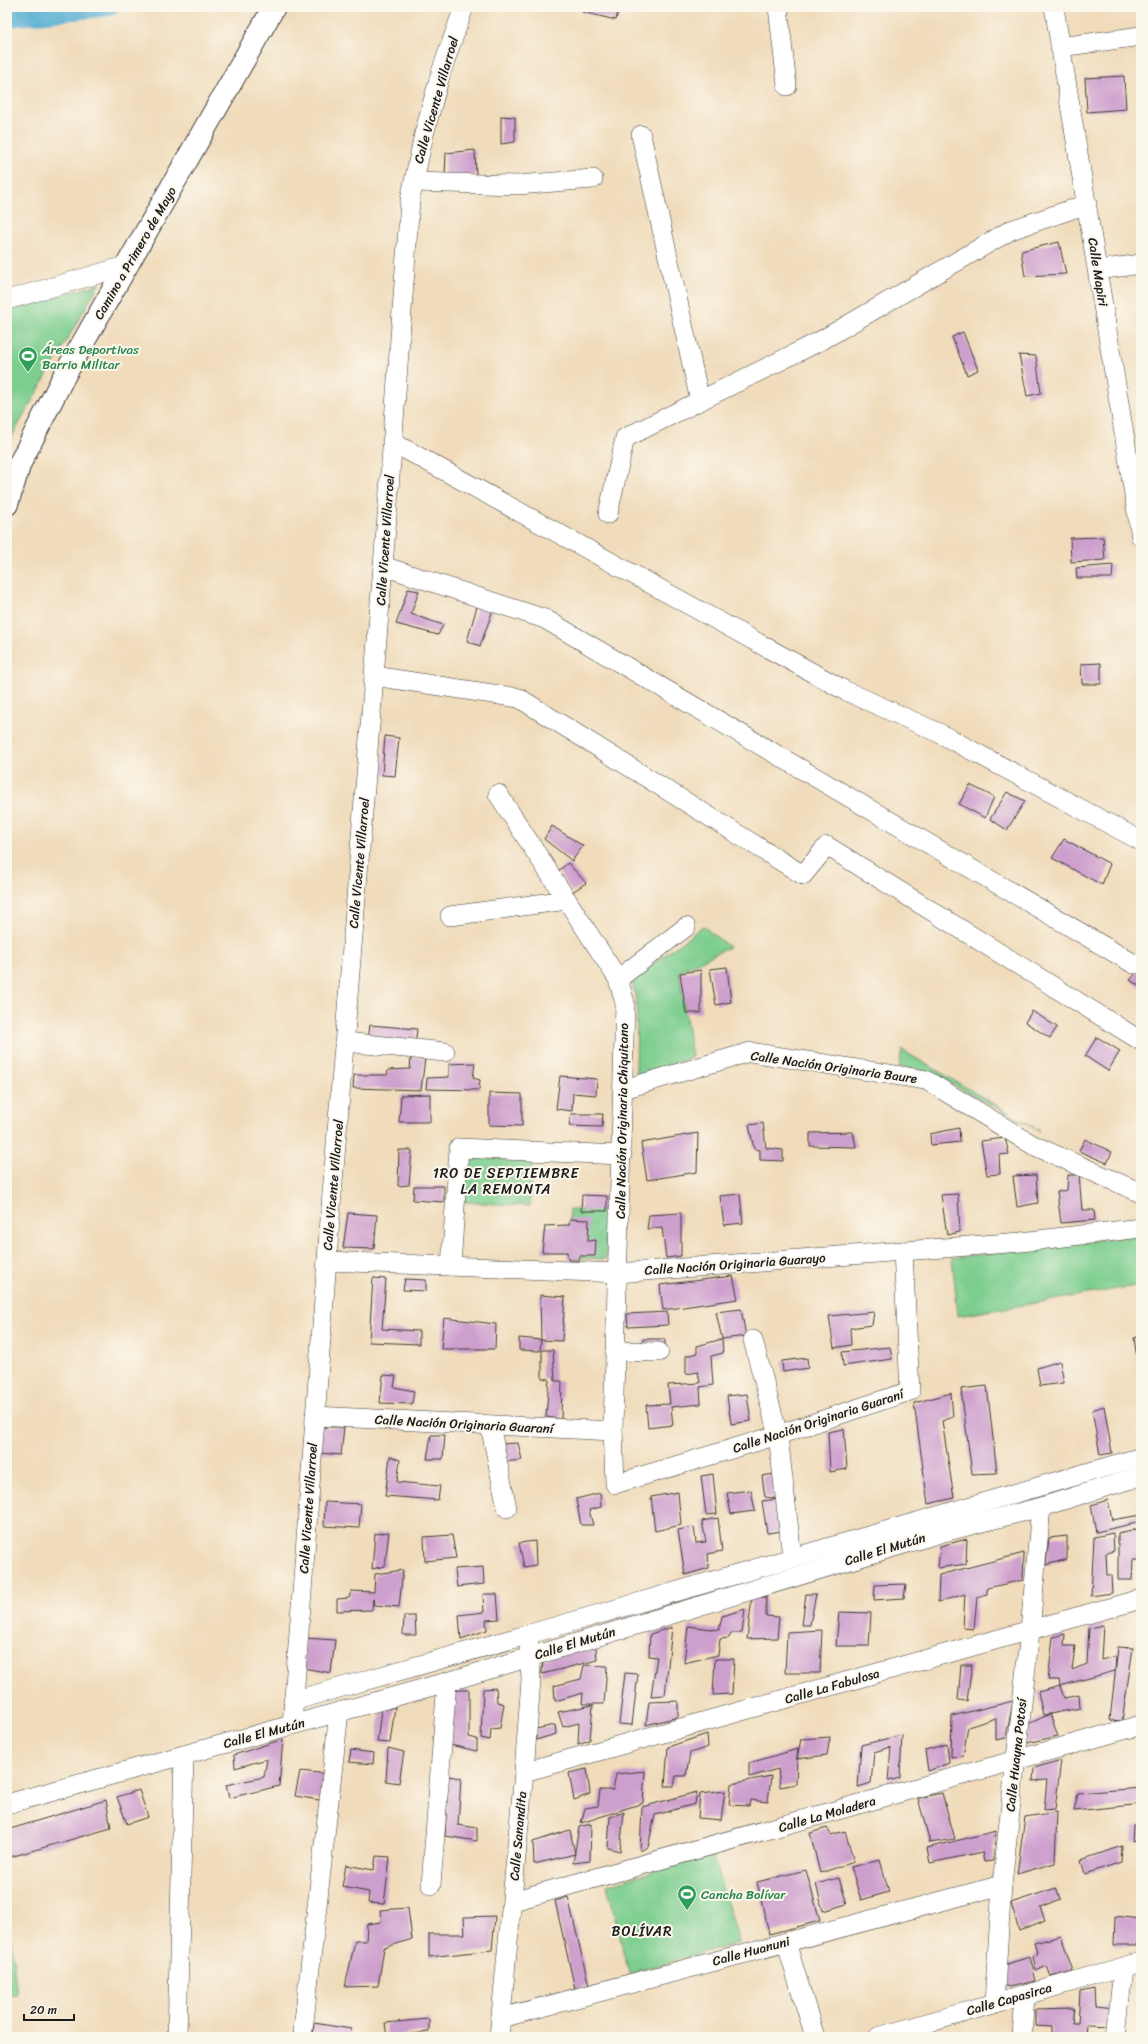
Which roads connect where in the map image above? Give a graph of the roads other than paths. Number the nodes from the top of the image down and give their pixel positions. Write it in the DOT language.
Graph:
graph roads {
  1 [pos="274,7"];
  2 [pos="464,7"];
  3 [pos="778,7"];
  4 [pos="1054,7"];
  5 [pos="1141,36"];
  6 [pos="1060,47"];
  7 [pos="787,86"];
  8 [pos="641,135"];
  9 [pos="593,179"];
  10 [pos="414,182"];
  11 [pos="1087,204"];
  12 [pos="1141,264"];
  13 [pos="129,265"];
  14 [pos="1098,270"];
  15 [pos="7,300"];
  16 [pos="700,401"];
  17 [pos="392,442"];
  18 [pos="1137,486"];
  19 [pos="7,504"];
  20 [pos="608,514"];
  21 [pos="1141,537"];
  22 [pos="383,566"];
  23 [pos="374,676"];
  24 [pos="498,794"];
  25 [pos="1141,841"];
  26 [pos="567,900"];
  27 [pos="450,916"];
  28 [pos="686,927"];
  29 [pos="1141,962"];
  30 [pos="618,980"];
  31 [pos="1141,1041"];
  32 [pos="345,1042"];
  33 [pos="445,1052"];
  34 [pos="624,1089"];
  35 [pos="622,1155"];
  36 [pos="1141,1193"];
  37 [pos="1141,1228"];
  38 [pos="903,1251"];
  39 [pos="327,1261"];
  40 [pos="451,1266"];
  41 [pos="618,1273"];
  42 [pos="753,1340"];
  43 [pos="616,1351"];
  44 [pos="659,1352"];
  45 [pos="315,1416"];
  46 [pos="490,1425"];
  47 [pos="613,1431"];
  48 [pos="778,1435"];
  49 [pos="1141,1457"];
  50 [pos="1141,1476"];
  51 [pos="615,1484"];
  52 [pos="1041,1507"];
  53 [pos="507,1508"];
  54 [pos="792,1557"];
  55 [pos="1141,1599"];
  56 [pos="1030,1631"];
  57 [pos="530,1634"];
  58 [pos="529,1656"];
  59 [pos="447,1682"];
  60 [pos="293,1701"];
  61 [pos="339,1712"];
  62 [pos="292,1725"];
  63 [pos="1141,1725"];
  64 [pos="184,1755"];
  65 [pos="1015,1761"];
  66 [pos="524,1772"];
  67 [pos="7,1804"];
  68 [pos="431,1885"];
  69 [pos="1002,1885"];
  70 [pos="513,1902"];
  71 [pos="786,1942"];
  72 [pos="1132,1965"];
  73 [pos="1025,1995"];
  74 [pos="994,2003"];
  75 [pos="501,2018"];
  76 [pos="303,2030"];
  77 [pos="177,2037"];
  78 [pos="499,2037"];
  79 [pos="815,2037"];
  80 [pos="878,2037"];
  81 [pos="1022,2037"];
  82 [pos="1116,2037"];
  1 -- 13 [label="main road, Camino a Primero de Mayo"];
  2 -- 10 [label="street, Calle Vicente Villarroel"];
  3 -- 7 [label="street"];
  4 -- 6 [label="street, Calle Mapiri"];
  5 -- 6 [label="street"];
  6 -- 11 [label="street, Calle Mapiri"];
  8 -- 16 [label="street"];
  9 -- 10 [label="street"];
  10 -- 17 [label="street, Calle Vicente Villarroel"];
  11 -- 14 [label="street, Calle Mapiri"];
  11 -- 16 [label="street"];
  12 -- 14 [label="street"];
  13 -- 15 [label="street"];
  13 -- 19 [label="main road, Camino a Primero de Mayo"];
  14 -- 18 [label="street, Calle Mapiri"];
  16 -- 20 [label="street"];
  17 -- 22 [label="street, Calle Vicente Villarroel"];
  17 -- 25 [label="street"];
  18 -- 21 [label="street, Calle Mapiri"];
  22 -- 23 [label="street, Calle Vicente Villarroel"];
  22 -- 29 [label="street"];
  23 -- 31 [label="street"];
  23 -- 32 [label="street, Calle Vicente Villarroel"];
  24 -- 26 [label="street, Calle Nación Originaria Chiquitano"];
  26 -- 27 [label="street"];
  26 -- 30 [label="street, Calle Nación Originaria Chiquitano"];
  28 -- 30 [label="street"];
  30 -- 34 [label="street, Calle Nación Originaria Chiquitano"];
  32 -- 33 [label="street"];
  32 -- 39 [label="street, Calle Vicente Villarroel"];
  34 -- 35 [label="street, Calle Nación Originaria Chiquitano"];
  34 -- 36 [label="street, Calle Nación Originaria Baure"];
  35 -- 40 [label="street"];
  35 -- 41 [label="street, Calle Nación Originaria Chiquitano"];
  37 -- 38 [label="street, Calle Nación Originaria Guarayo"];
  38 -- 41 [label="street, Calle Nación Originaria Guarayo"];
  38 -- 48 [label="street, Calle Nación Originaria Guaraní"];
  39 -- 40 [label="street, Calle Nación Originaria Guarayo"];
  39 -- 45 [label="street, Calle Vicente Villarroel"];
  40 -- 41 [label="street, Calle Nación Originaria Guarayo"];
  41 -- 43 [label="street, Calle Nación Originaria Chiquitano"];
  42 -- 48 [label="street"];
  43 -- 44 [label="street"];
  43 -- 47 [label="street, Calle Nación Originaria Chiquitano"];
  45 -- 46 [label="street, Calle Nación Originaria Guaraní"];
  45 -- 60 [label="street, Calle Vicente Villarroel"];
  46 -- 47 [label="street, Calle Nación Originaria Guaraní"];
  46 -- 53 [label="street"];
  47 -- 51 [label="street, Calle Nación Originaria Chiquitano"];
  48 -- 51 [label="street, Calle Nación Originaria Guaraní"];
  48 -- 54 [label="street"];
  49 -- 54 [label="street, Calle El Mutún"];
  50 -- 52 [label="street, Calle El Mutún"];
  52 -- 56 [label="street, Calle Huayna Potosí"];
  52 -- 58 [label="street, Calle El Mutún"];
  54 -- 57 [label="street, Calle El Mutún"];
  55 -- 56 [label="street, Calle La Fabulosa"];
  56 -- 65 [label="street, Calle Huayna Potosí"];
  56 -- 66 [label="street, Calle La Fabulosa"];
  57 -- 58 [label="street, Calle Sanandita"];
  57 -- 60 [label="street, Calle El Mutún"];
  58 -- 59 [label="street, Calle El Mutún"];
  58 -- 66 [label="street, Calle Sanandita"];
  59 -- 61 [label="street, Calle El Mutún"];
  59 -- 68 [label="street"];
  60 -- 62 [label="street, Calle Vicente Villarroel"];
  61 -- 62 [label="street, Calle El Mutún"];
  61 -- 76 [label="street"];
  62 -- 64 [label="street, Calle El Mutún"];
  63 -- 65 [label="street, Calle La Moladera"];
  64 -- 67 [label="street, Calle El Mutún"];
  64 -- 77 [label="street"];
  65 -- 69 [label="street, Calle Huayna Potosí"];
  65 -- 70 [label="street, Calle La Moladera"];
  66 -- 70 [label="street, Calle Sanandita"];
  69 -- 71 [label="street, Calle Huanuni"];
  69 -- 74 [label="street, Calle Huayna Potosí"];
  70 -- 75 [label="street, Calle Sanandita"];
  71 -- 75 [label="street, Calle Huanuni"];
  71 -- 79 [label="street"];
  72 -- 73 [label="street, Calle Capasirca"];
  72 -- 82 [label="street"];
  73 -- 74 [label="street, Calle Capasirca"];
  73 -- 81 [label="street"];
  74 -- 80 [label="street, Calle Capasirca"];
  75 -- 78 [label="street, Calle Sanandita"];
}
